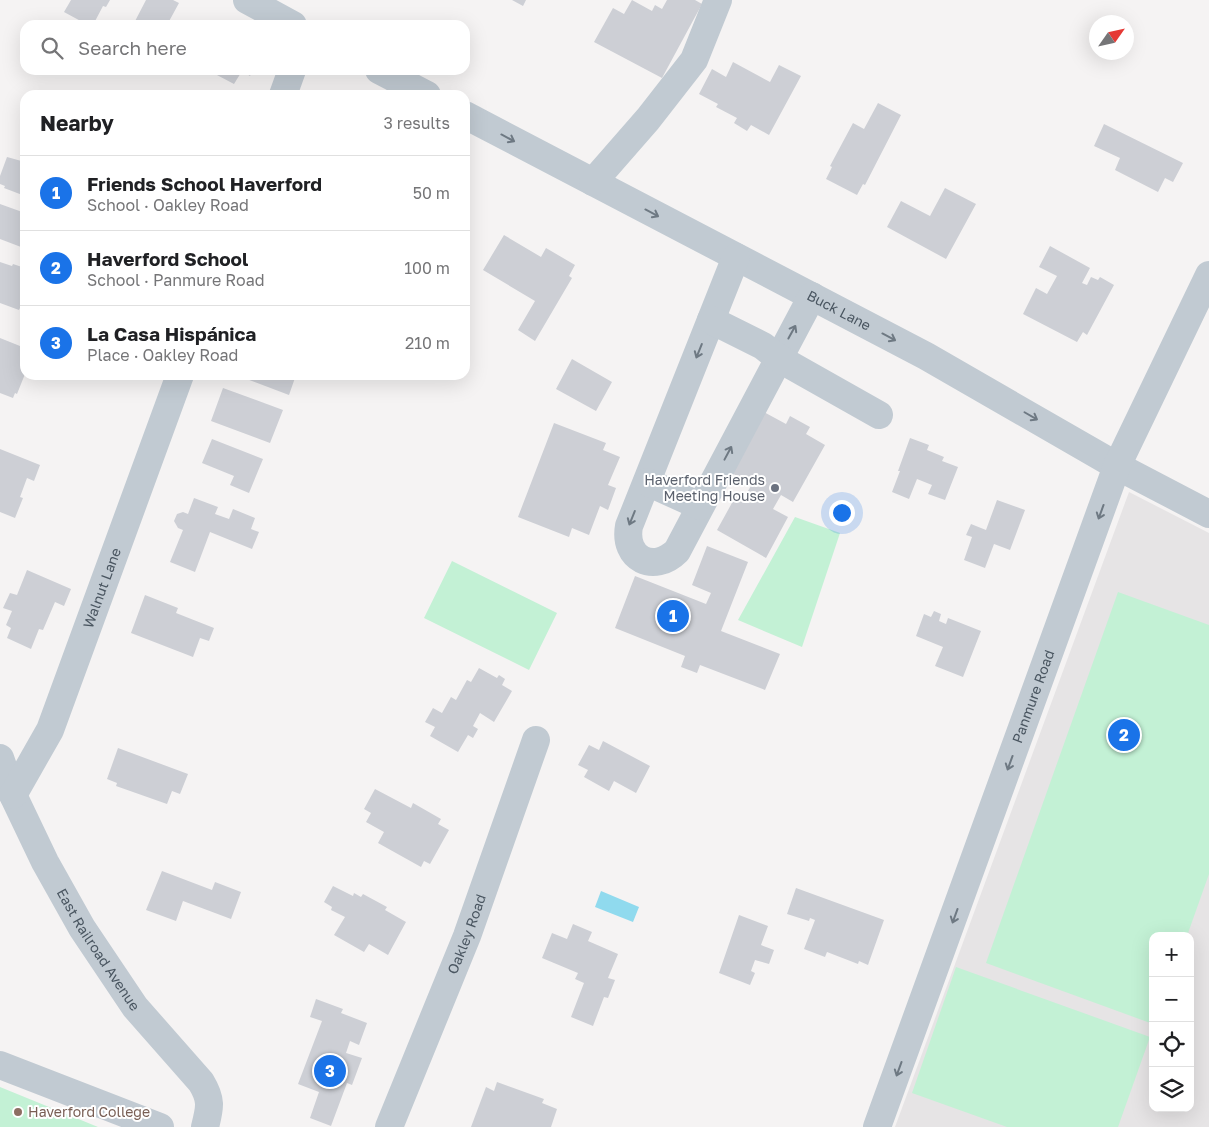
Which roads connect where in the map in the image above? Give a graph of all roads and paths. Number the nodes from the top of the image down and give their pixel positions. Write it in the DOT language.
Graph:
graph roads {
  1 [pos="247,0"];
  2 [pos="718,0"];
  3 [pos="284,20"];
  4 [pos="290,75"];
  5 [pos="389,75"];
  6 [pos="284,90"];
  7 [pos="417,90"];
  8 [pos="470,118"];
  9 [pos="593,182"];
  10 [pos="736,257"];
  11 [pos="1209,275"];
  12 [pos="809,301"];
  13 [pos="711,320"];
  14 [pos="778,358"];
  15 [pos="178,380"];
  16 [pos="879,415"];
  17 [pos="1117,466"];
  18 [pos="647,482"];
  19 [pos="700,506"];
  20 [pos="1209,514"];
  21 [pos="536,740"];
  22 [pos="0,758"];
  23 [pos="14,795"];
  24 [pos="0,1064"];
  25 [pos="160,1127"];
  26 [pos="205,1127"];
  27 [pos="389,1127"];
  28 [pos="877,1127"];
  1 -- 3 [label="street"];
  2 -- 9 [label="street"];
  4 -- 6 [label="street"];
  5 -- 7 [label="street"];
  8 -- 9 [label="street, Buck Lane, one-way"];
  9 -- 10 [label="street, Buck Lane, one-way"];
  10 -- 12 [label="street, Buck Lane"];
  10 -- 13 [label="street"];
  11 -- 17 [label="street, Panmure Road"];
  14 -- 12 [label="street, one-way"];
  12 -- 17 [label="street, Buck Lane, one-way"];
  13 -- 14 [label="street"];
  13 -- 18 [label="street, one-way"];
  14 -- 16 [label="street"];
  19 -- 14 [label="street, one-way"];
  15 -- 23 [label="street, Walnut Lane"];
  17 -- 20 [label="street, Buck Lane"];
  17 -- 28 [label="street, Panmure Road, one-way"];
  18 -- 19 [label="street"];
  18 -- 19 [label="street, one-way"];
  21 -- 27 [label="street, Oakley Road"];
  22 -- 23 [label="street, East Railroad Avenue"];
  23 -- 26 [label="street, East Railroad Avenue"];
  24 -- 25 [label="street"];
}
